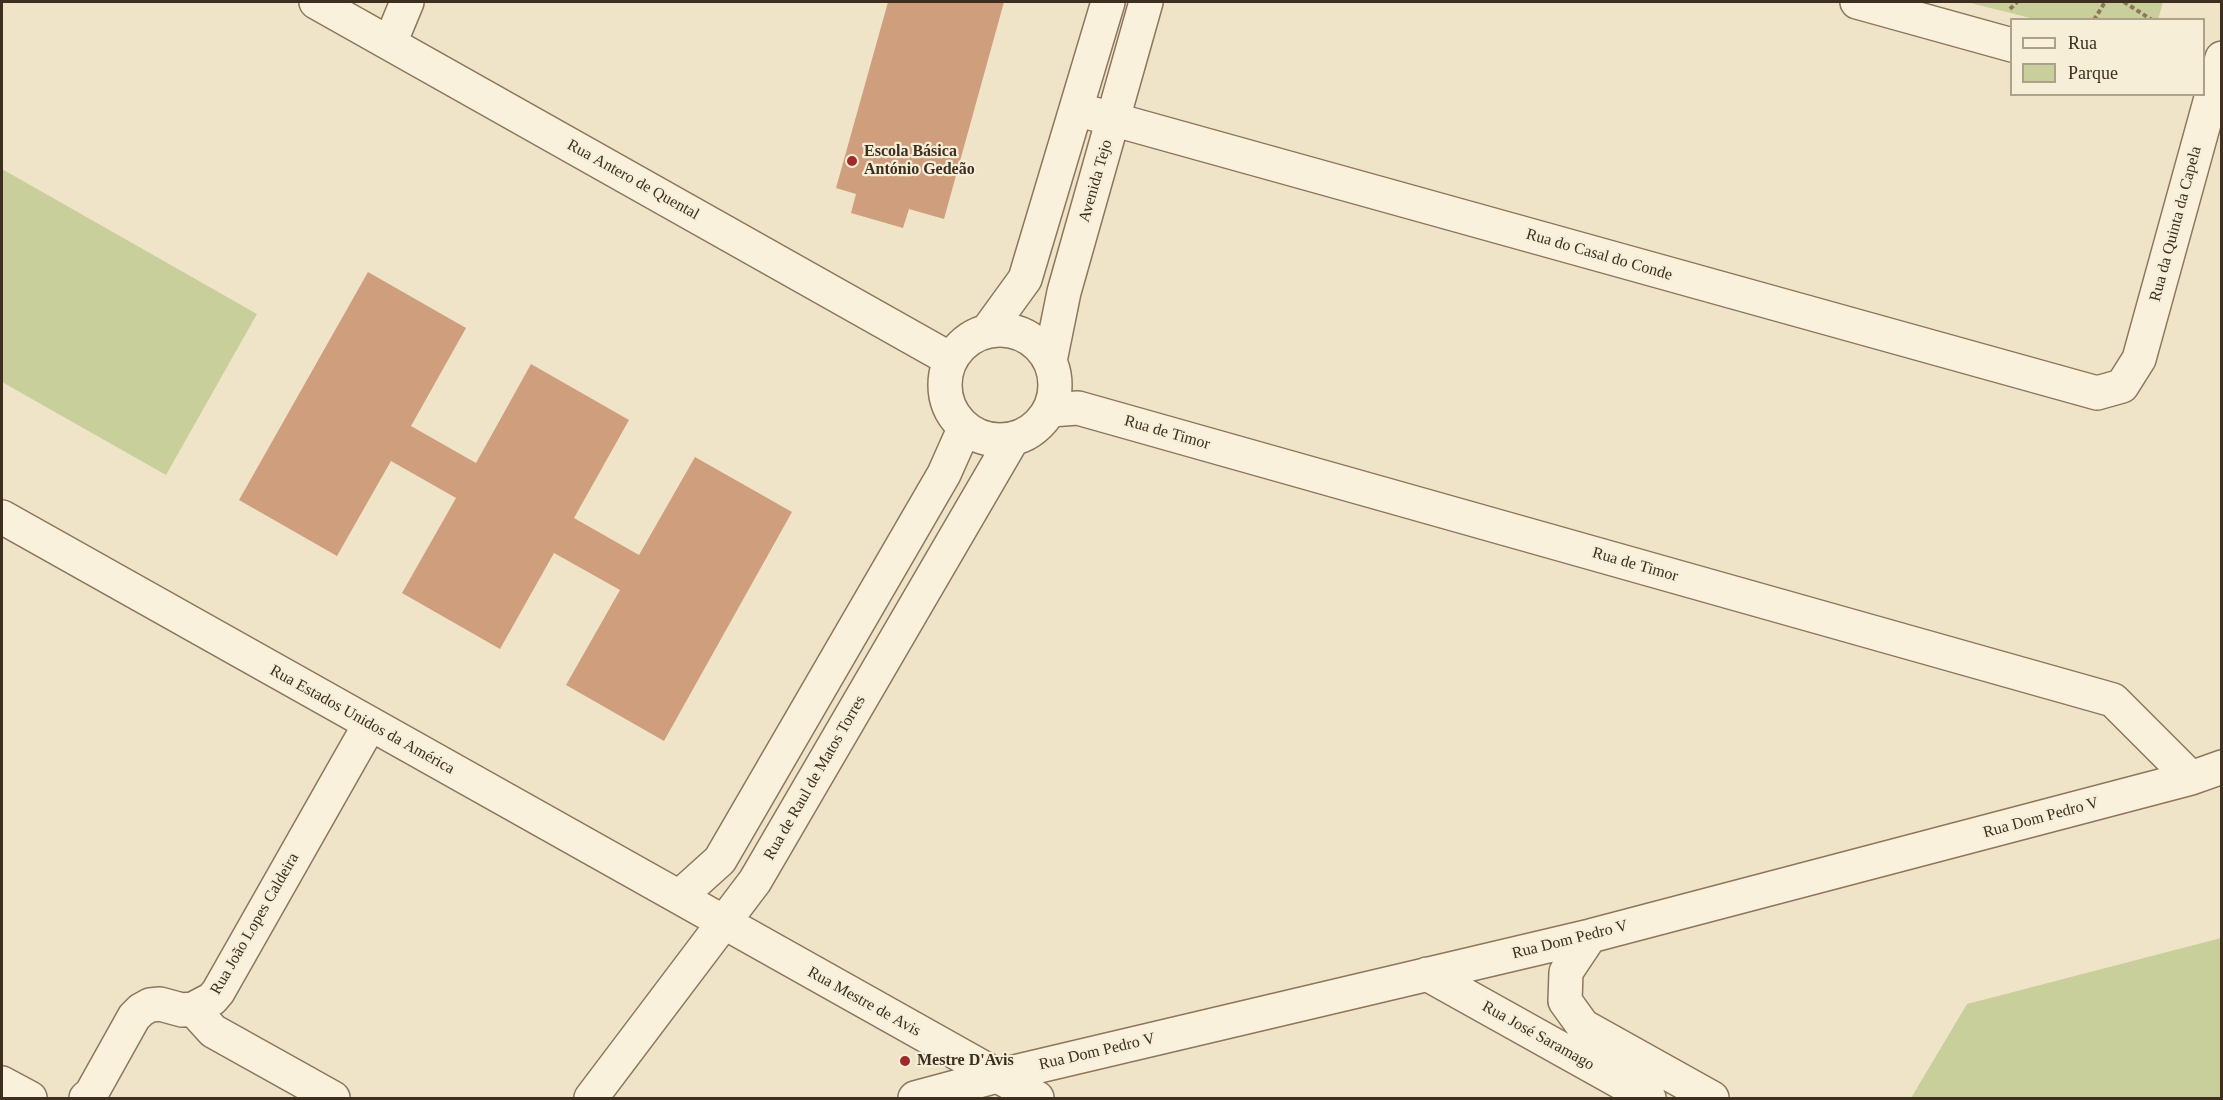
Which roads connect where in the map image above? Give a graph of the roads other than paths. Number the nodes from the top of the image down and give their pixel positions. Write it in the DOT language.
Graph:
graph roads {
  1 [pos="316,2"];
  2 [pos="407,2"];
  3 [pos="1108,2"];
  4 [pos="1146,2"];
  5 [pos="1857,2"];
  6 [pos="390,43"];
  7 [pos="2010,44"];
  8 [pos="2222,58"];
  9 [pos="2207,99"];
  10 [pos="1076,109"];
  11 [pos="1113,120"];
  12 [pos="988,330"];
  13 [pos="950,359"];
  14 [pos="1050,361"];
  15 [pos="2122,386"];
  16 [pos="1050,410"];
  17 [pos="964,429"];
  18 [pos="1012,440"];
  19 [pos="2,517"];
  20 [pos="370,724"];
  21 [pos="2222,767"];
  22 [pos="2191,778"];
  23 [pos="679,897"];
  24 [pos="723,923"];
  25 [pos="1590,936"];
  26 [pos="1427,974"];
  27 [pos="193,1009"];
  28 [pos="997,1076"];
  29 [pos="2,1083"];
  30 [pos="30,1098"];
  31 [pos="86,1098"];
  32 [pos="333,1098"];
  33 [pos="591,1098"];
  34 [pos="915,1098"];
  35 [pos="1036,1098"];
  36 [pos="1649,1098"];
  37 [pos="1712,1098"];
  1 -- 6 [label="street, Rua Antero de Quental"];
  2 -- 6 [label="street"];
  3 -- 10 [label="street"];
  4 -- 11 [label="street, Avenida Tejo"];
  5 -- 7 [label="street"];
  6 -- 13 [label="street, Rua Antero de Quental"];
  8 -- 9 [label="street, Rua da Quinta da Capela"];
  9 -- 15 [label="street, Rua da Quinta da Capela"];
  10 -- 11 [label="street, Rua do Casal do Conde"];
  10 -- 12 [label="street"];
  11 -- 14 [label="street, Avenida Tejo"];
  11 -- 15 [label="street, Rua do Casal do Conde"];
  12 -- 13 [label="street"];
  12 -- 14 [label="street"];
  13 -- 17 [label="street"];
  14 -- 16 [label="street"];
  16 -- 18 [label="street"];
  16 -- 22 [label="street, Rua de Timor"];
  17 -- 18 [label="street"];
  17 -- 23 [label="street"];
  18 -- 24 [label="street, Rua de Raul de Matos Torres"];
  19 -- 20 [label="street, Rua Estados Unidos da América"];
  20 -- 23 [label="street, Rua Estados Unidos da América"];
  20 -- 27 [label="street, Rua João Lopes Caldeira"];
  21 -- 22 [label="street, Rua Dom Pedro V"];
  22 -- 25 [label="street, Rua Dom Pedro V"];
  23 -- 24 [label="street, Rua Estados Unidos da América"];
  24 -- 28 [label="street, Rua Mestre de Avis"];
  24 -- 33 [label="street, Rua de Raul de Matos Torres"];
  25 -- 26 [label="street, Rua Dom Pedro V"];
  25 -- 37 [label="street, Rua José Saramago"];
  26 -- 28 [label="street, Rua Dom Pedro V"];
  26 -- 36 [label="street, Rua José Saramago"];
  27 -- 31 [label="street, Rua João Lopes Caldeira"];
  27 -- 32 [label="street"];
  28 -- 34 [label="street, Rua Dom Pedro V"];
  28 -- 35 [label="street, Rua Mestre de Avis"];
  29 -- 30 [label="street"];
}
